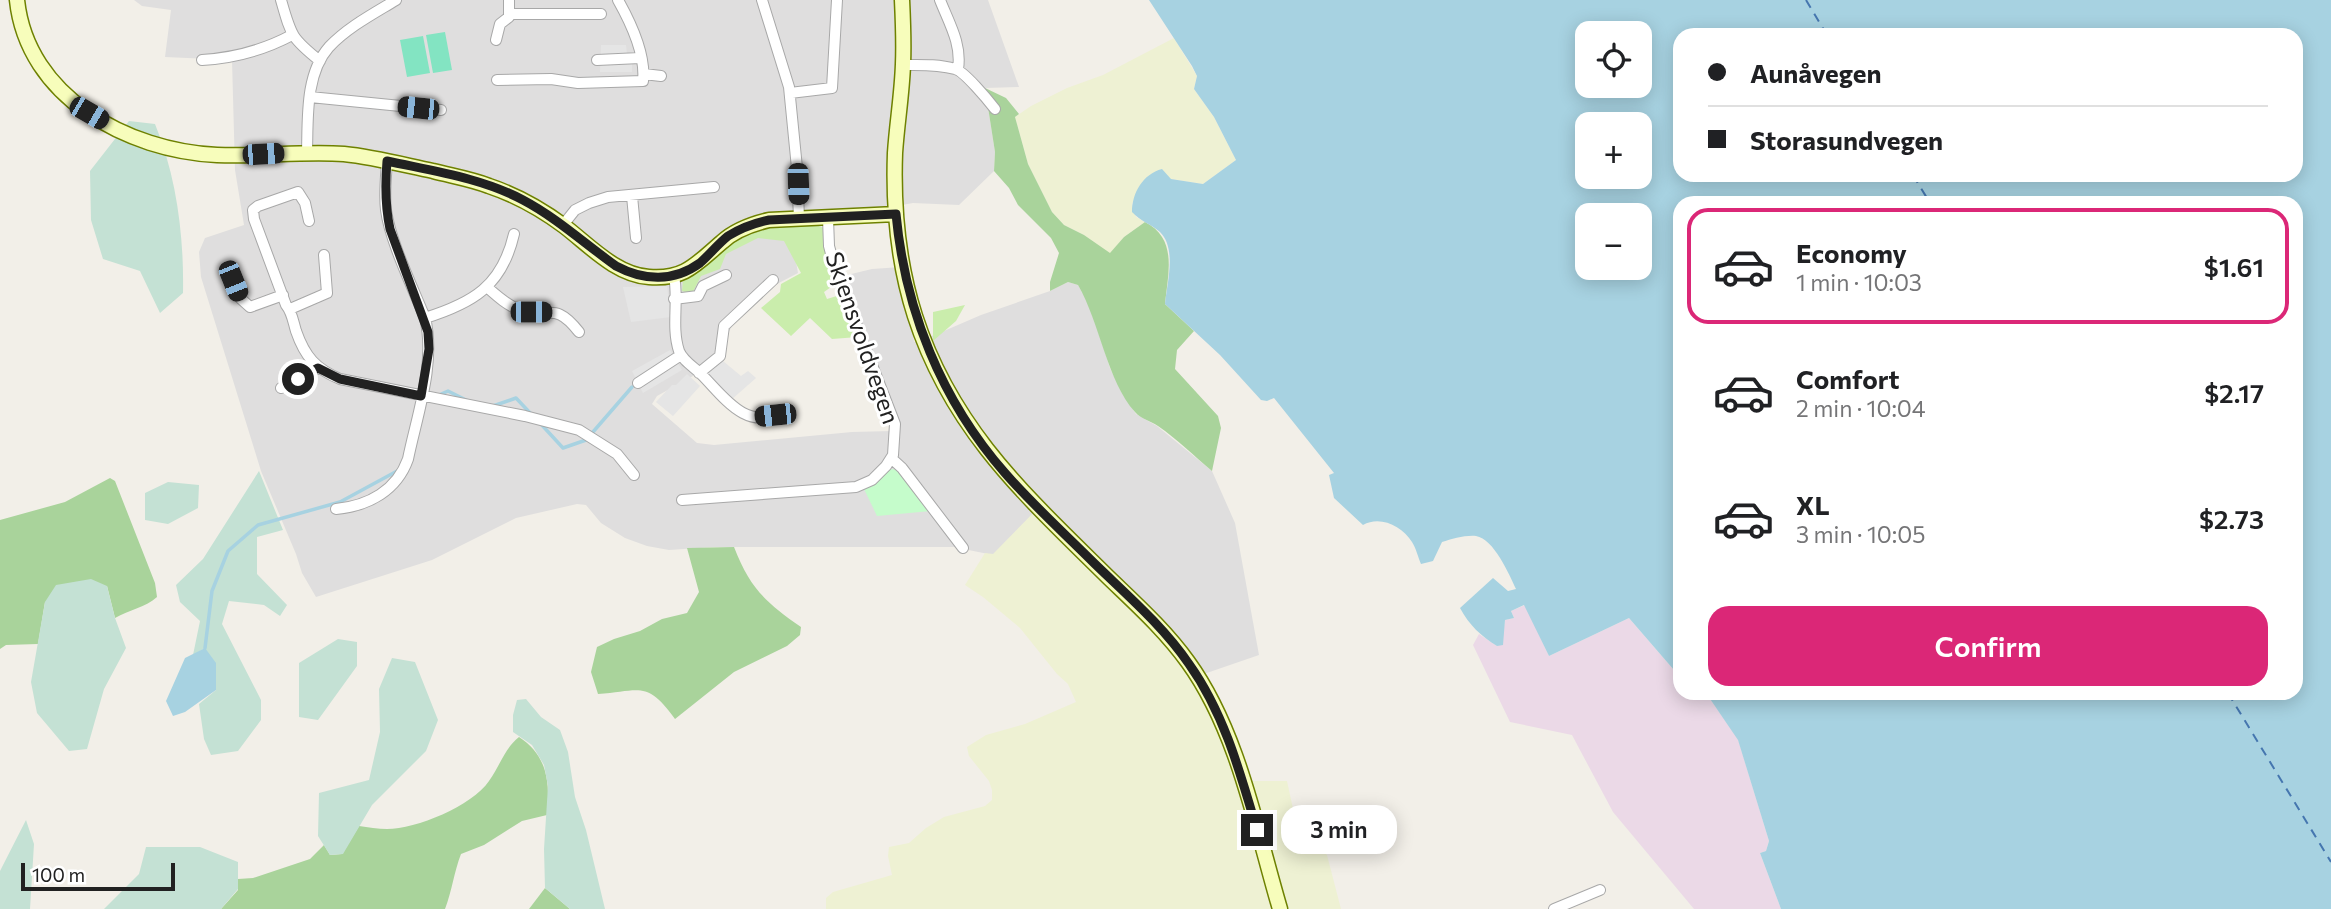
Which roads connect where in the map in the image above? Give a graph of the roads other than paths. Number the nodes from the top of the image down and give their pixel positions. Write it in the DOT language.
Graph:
graph roads {
  1 [pos="17,0"];
  2 [pos="281,0"];
  3 [pos="396,0"];
  4 [pos="509,0"];
  5 [pos="618,0"];
  6 [pos="762,0"];
  7 [pos="837,0"];
  8 [pos="902,0"];
  9 [pos="940,0"];
  10 [pos="509,14"];
  11 [pos="601,14"];
  12 [pos="292,35"];
  13 [pos="496,40"];
  14 [pos="640,58"];
  15 [pos="202,60"];
  16 [pos="597,60"];
  17 [pos="320,61"];
  18 [pos="903,65"];
  19 [pos="958,69"];
  20 [pos="644,74"];
  21 [pos="661,76"];
  22 [pos="497,80"];
  23 [pos="790,93"];
  24 [pos="310,97"];
  25 [pos="995,109"];
  26 [pos="441,110"];
  27 [pos="307,152"];
  28 [pos="387,161"];
  29 [pos="714,187"];
  30 [pos="632,195"];
  31 [pos="896,214"];
  32 [pos="828,218"];
  33 [pos="799,219"];
  34 [pos="309,221"];
  35 [pos="563,226"];
  36 [pos="514,234"];
  37 [pos="636,238"];
  38 [pos="324,256"];
  39 [pos="726,275"];
  40 [pos="674,276"];
  41 [pos="774,280"];
  42 [pos="233,281"];
  43 [pos="488,288"];
  44 [pos="284,295"];
  45 [pos="674,299"];
  46 [pos="290,309"];
  47 [pos="425,318"];
  48 [pos="579,332"];
  49 [pos="681,355"];
  50 [pos="318,368"];
  51 [pos="699,373"];
  52 [pos="638,383"];
  53 [pos="281,388"];
  54 [pos="421,396"];
  55 [pos="782,411"];
  56 [pos="891,458"];
  57 [pos="634,475"];
  58 [pos="682,500"];
  59 [pos="336,509"];
  60 [pos="963,548"];
  61 [pos="1600,890"];
  62 [pos="1280,909"];
  63 [pos="1554,909"];
  1 -- 27 [label="main road"];
  2 -- 12 [label="street"];
  3 -- 17 [label="street"];
  4 -- 10 [label="street"];
  5 -- 14 [label="street"];
  6 -- 23 [label="street"];
  7 -- 23 [label="street"];
  8 -- 18 [label="main road"];
  9 -- 19 [label="street"];
  10 -- 11 [label="street"];
  10 -- 13 [label="street"];
  12 -- 15 [label="street"];
  12 -- 17 [label="street"];
  14 -- 16 [label="street"];
  14 -- 20 [label="street"];
  17 -- 24 [label="street"];
  18 -- 19 [label="street"];
  18 -- 31 [label="main road"];
  19 -- 25 [label="street"];
  20 -- 21 [label="street"];
  20 -- 22 [label="street"];
  23 -- 33 [label="street"];
  24 -- 26 [label="street"];
  24 -- 27 [label="street"];
  27 -- 28 [label="main road"];
  28 -- 35 [label="main road"];
  28 -- 47 [label="street"];
  29 -- 30 [label="street"];
  30 -- 35 [label="street"];
  30 -- 37 [label="street"];
  31 -- 32 [label="main road"];
  31 -- 62 [label="main road"];
  32 -- 33 [label="main road"];
  32 -- 56 [label="street, Skjensvoldvegen"];
  33 -- 40 [label="main road"];
  34 -- 44 [label="street"];
  35 -- 40 [label="main road"];
  36 -- 43 [label="street"];
  38 -- 46 [label="street"];
  39 -- 45 [label="street"];
  40 -- 45 [label="street"];
  41 -- 51 [label="street"];
  42 -- 44 [label="street"];
  43 -- 47 [label="street"];
  43 -- 48 [label="street"];
  44 -- 46 [label="street"];
  45 -- 49 [label="street"];
  46 -- 50 [label="street"];
  47 -- 54 [label="street"];
  49 -- 51 [label="street"];
  49 -- 52 [label="street"];
  50 -- 53 [label="street"];
  50 -- 54 [label="street"];
  51 -- 55 [label="street"];
  54 -- 57 [label="street"];
  54 -- 59 [label="street"];
  56 -- 58 [label="street, Skjensvoldvegen"];
  56 -- 60 [label="street, Skjensvoldvegen"];
  61 -- 63 [label="street"];
}
